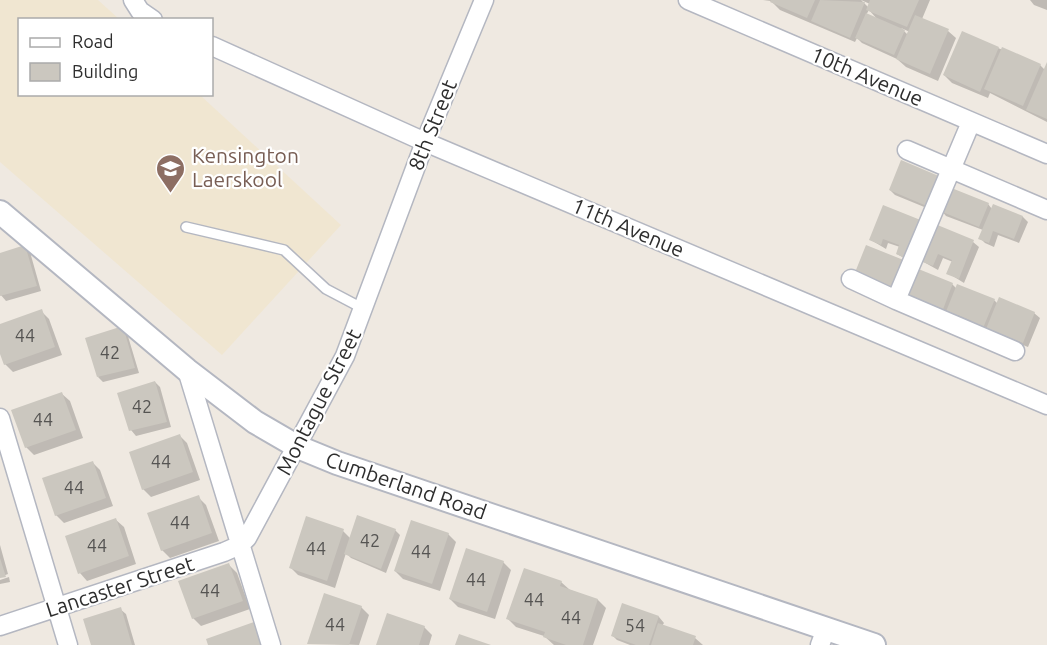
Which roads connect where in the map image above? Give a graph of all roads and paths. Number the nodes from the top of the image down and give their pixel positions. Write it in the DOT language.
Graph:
graph roads {
  1 [pos="133,0"];
  2 [pos="484,0"];
  3 [pos="688,0"];
  4 [pos="150,18"];
  5 [pos="213,46"];
  6 [pos="971,122"];
  7 [pos="425,142"];
  8 [pos="908,150"];
  9 [pos="1047,154"];
  10 [pos="952,169"];
  11 [pos="1047,210"];
  12 [pos="0,212"];
  13 [pos="186,227"];
  14 [pos="385,252"];
  15 [pos="851,279"];
  16 [pos="896,300"];
  17 [pos="364,309"];
  18 [pos="1015,351"];
  19 [pos="187,370"];
  20 [pos="1047,405"];
  21 [pos="0,418"];
  22 [pos="298,447"];
  23 [pos="240,545"];
  24 [pos="57,608"];
  25 [pos="0,626"];
  26 [pos="823,637"];
  27 [pos="68,645"];
  28 [pos="271,645"];
  29 [pos="874,645"];
  1 -- 4 [label="street"];
  2 -- 7 [label="street, 8th Street"];
  3 -- 6 [label="street, 10th Avenue"];
  5 -- 7 [label="street, 11th Avenue"];
  6 -- 9 [label="street, 10th Avenue"];
  6 -- 10 [label="street"];
  7 -- 14 [label="street, 8th Street"];
  7 -- 20 [label="street, 11th Avenue"];
  8 -- 10 [label="street"];
  10 -- 11 [label="street"];
  10 -- 16 [label="street"];
  12 -- 19 [label="street, Cumberland Road"];
  13 -- 17 [label="lane"];
  14 -- 17 [label="street, Montague Street"];
  15 -- 16 [label="street"];
  16 -- 18 [label="street"];
  17 -- 22 [label="street, Montague Street"];
  19 -- 22 [label="street, Cumberland Road"];
  19 -- 23 [label="street"];
  21 -- 24 [label="street"];
  22 -- 23 [label="street, Montague Street"];
  22 -- 26 [label="street, Cumberland Road"];
  23 -- 24 [label="street, Lancaster Street"];
  23 -- 28 [label="street"];
  24 -- 25 [label="street, Lancaster Street"];
  24 -- 27 [label="street"];
  26 -- 29 [label="street, Cumberland Road"];
}
